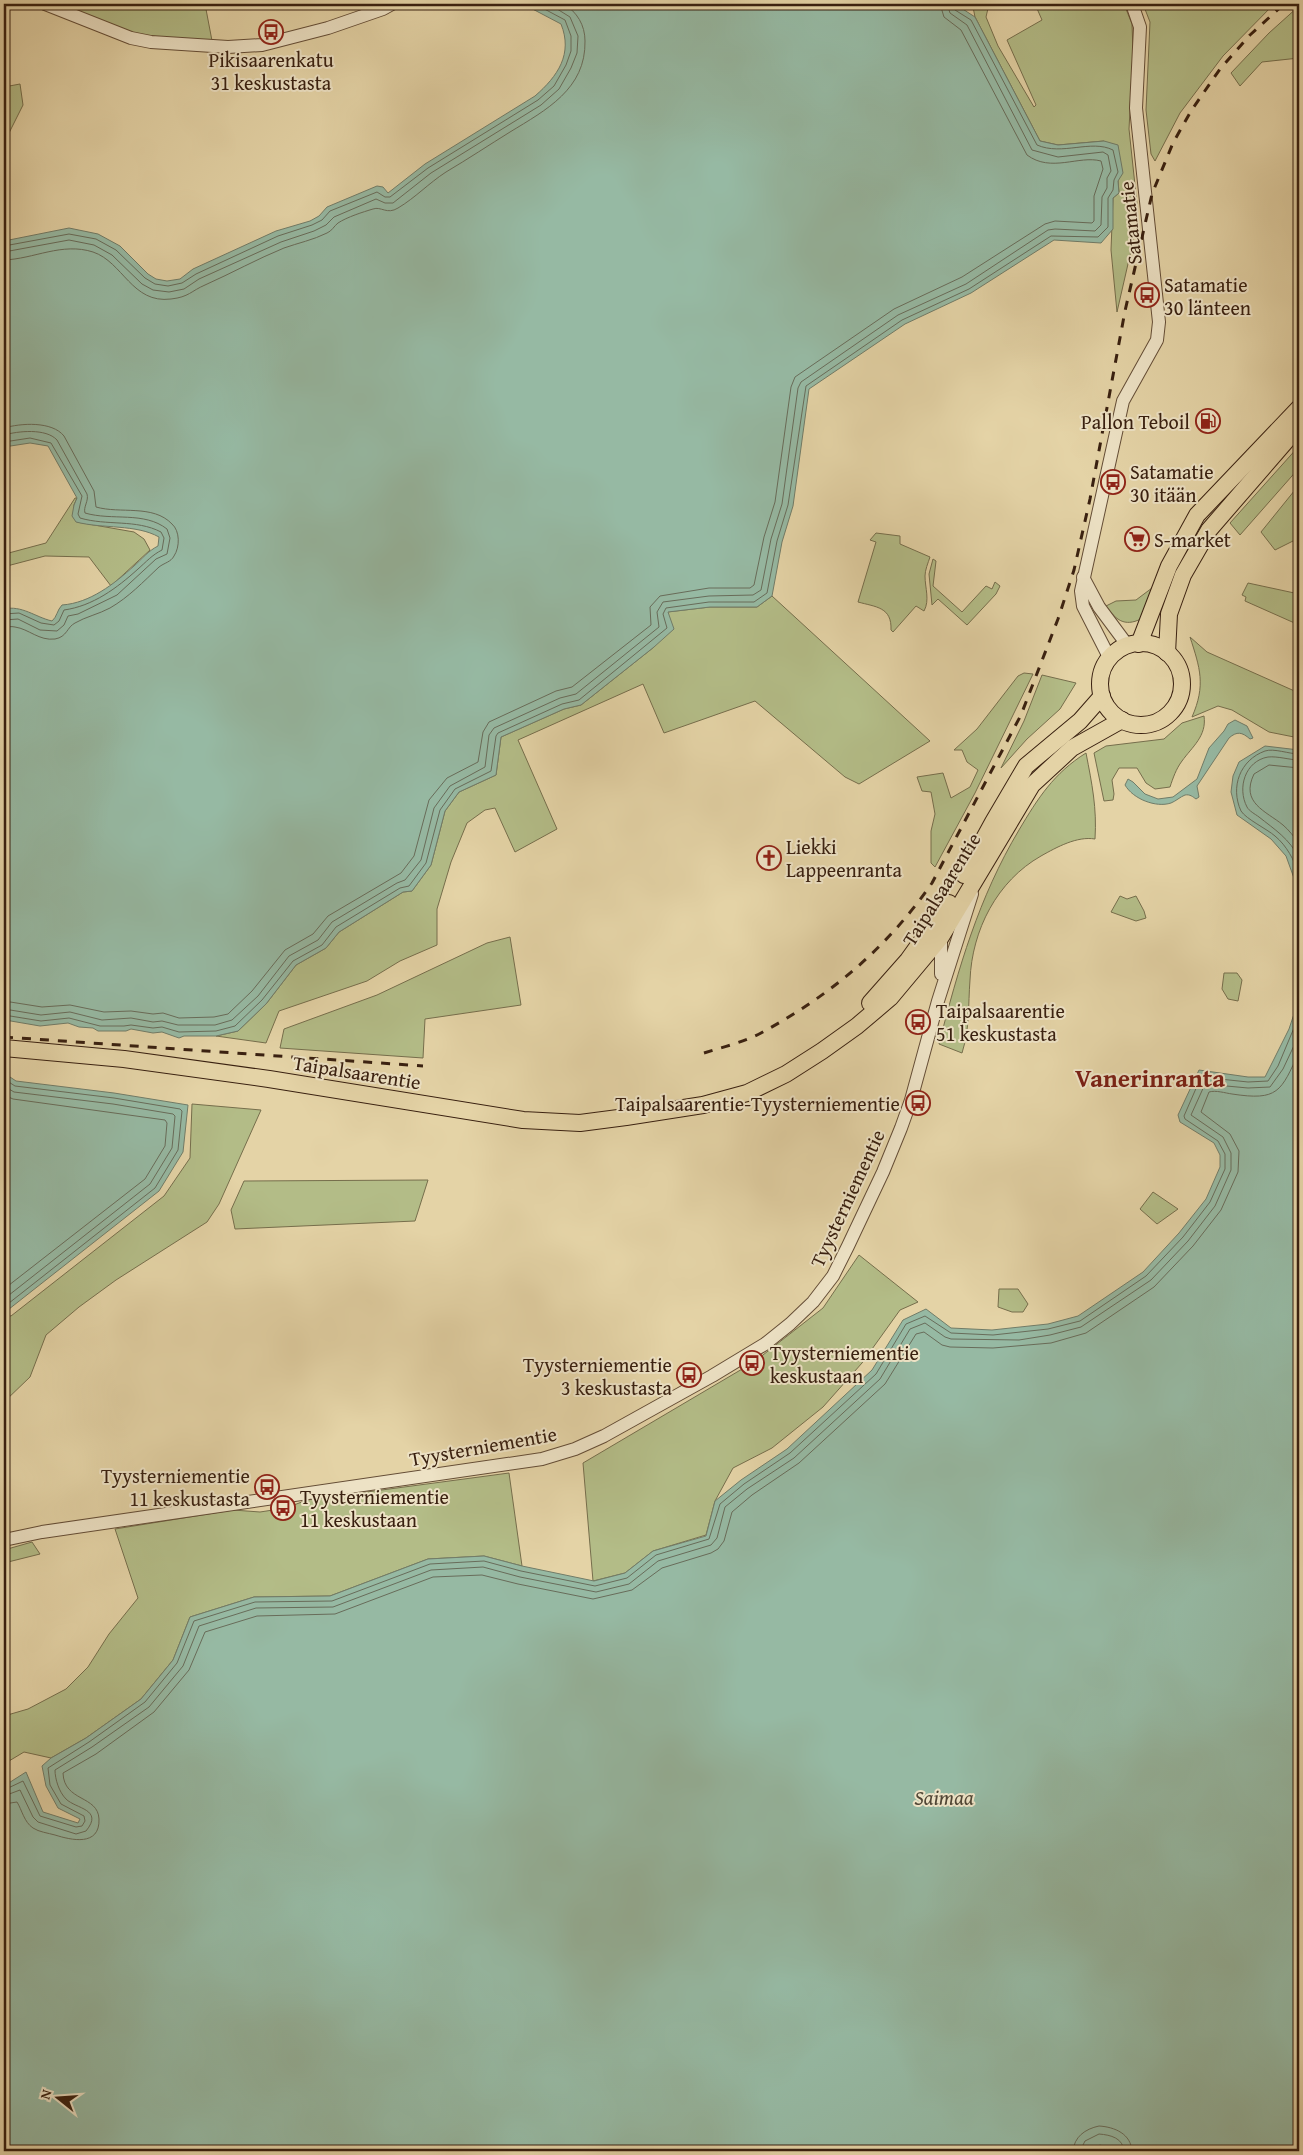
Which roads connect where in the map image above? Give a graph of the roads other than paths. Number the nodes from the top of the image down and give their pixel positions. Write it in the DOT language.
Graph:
graph roads {
  1 [pos="46,4"];
  2 [pos="392,4"];
  3 [pos="1132,4"];
  4 [pos="1299,408"];
  5 [pos="1299,426"];
  6 [pos="1083,577"];
  7 [pos="1134,645"];
  8 [pos="1167,653"];
  9 [pos="1110,659"];
  10 [pos="1102,696"];
  11 [pos="1122,720"];
  12 [pos="983,864"];
  13 [pos="943,912"];
  14 [pos="941,937"];
  15 [pos="938,1001"];
  16 [pos="4,1048"];
  17 [pos="703,1105"];
  18 [pos="4,1540"];
  1 -- 2 [label="street"];
  3 -- 6 [label="street, Satamatie"];
  4 -- 7 [label="main road"];
  5 -- 8 [label="main road"];
  6 -- 7 [label="street"];
  6 -- 9 [label="street, Satamatie"];
  7 -- 8 [label="main road"];
  7 -- 9 [label="main road"];
  8 -- 11 [label="main road"];
  9 -- 10 [label="main road"];
  10 -- 11 [label="main road"];
  10 -- 13 [label="main road, Taipalsaarentie"];
  11 -- 12 [label="main road, Taipalsaarentie"];
  12 -- 14 [label="main road, Taipalsaarentie"];
  12 -- 15 [label="street, Tyysterniementie"];
  13 -- 14 [label="street, Tyysterniementie"];
  13 -- 17 [label="main road, Taipalsaarentie"];
  14 -- 15 [label="street, Tyysterniementie"];
  14 -- 17 [label="main road, Taipalsaarentie"];
  15 -- 18 [label="street, Tyysterniementie"];
  16 -- 17 [label="main road, Taipalsaarentie"];
}
